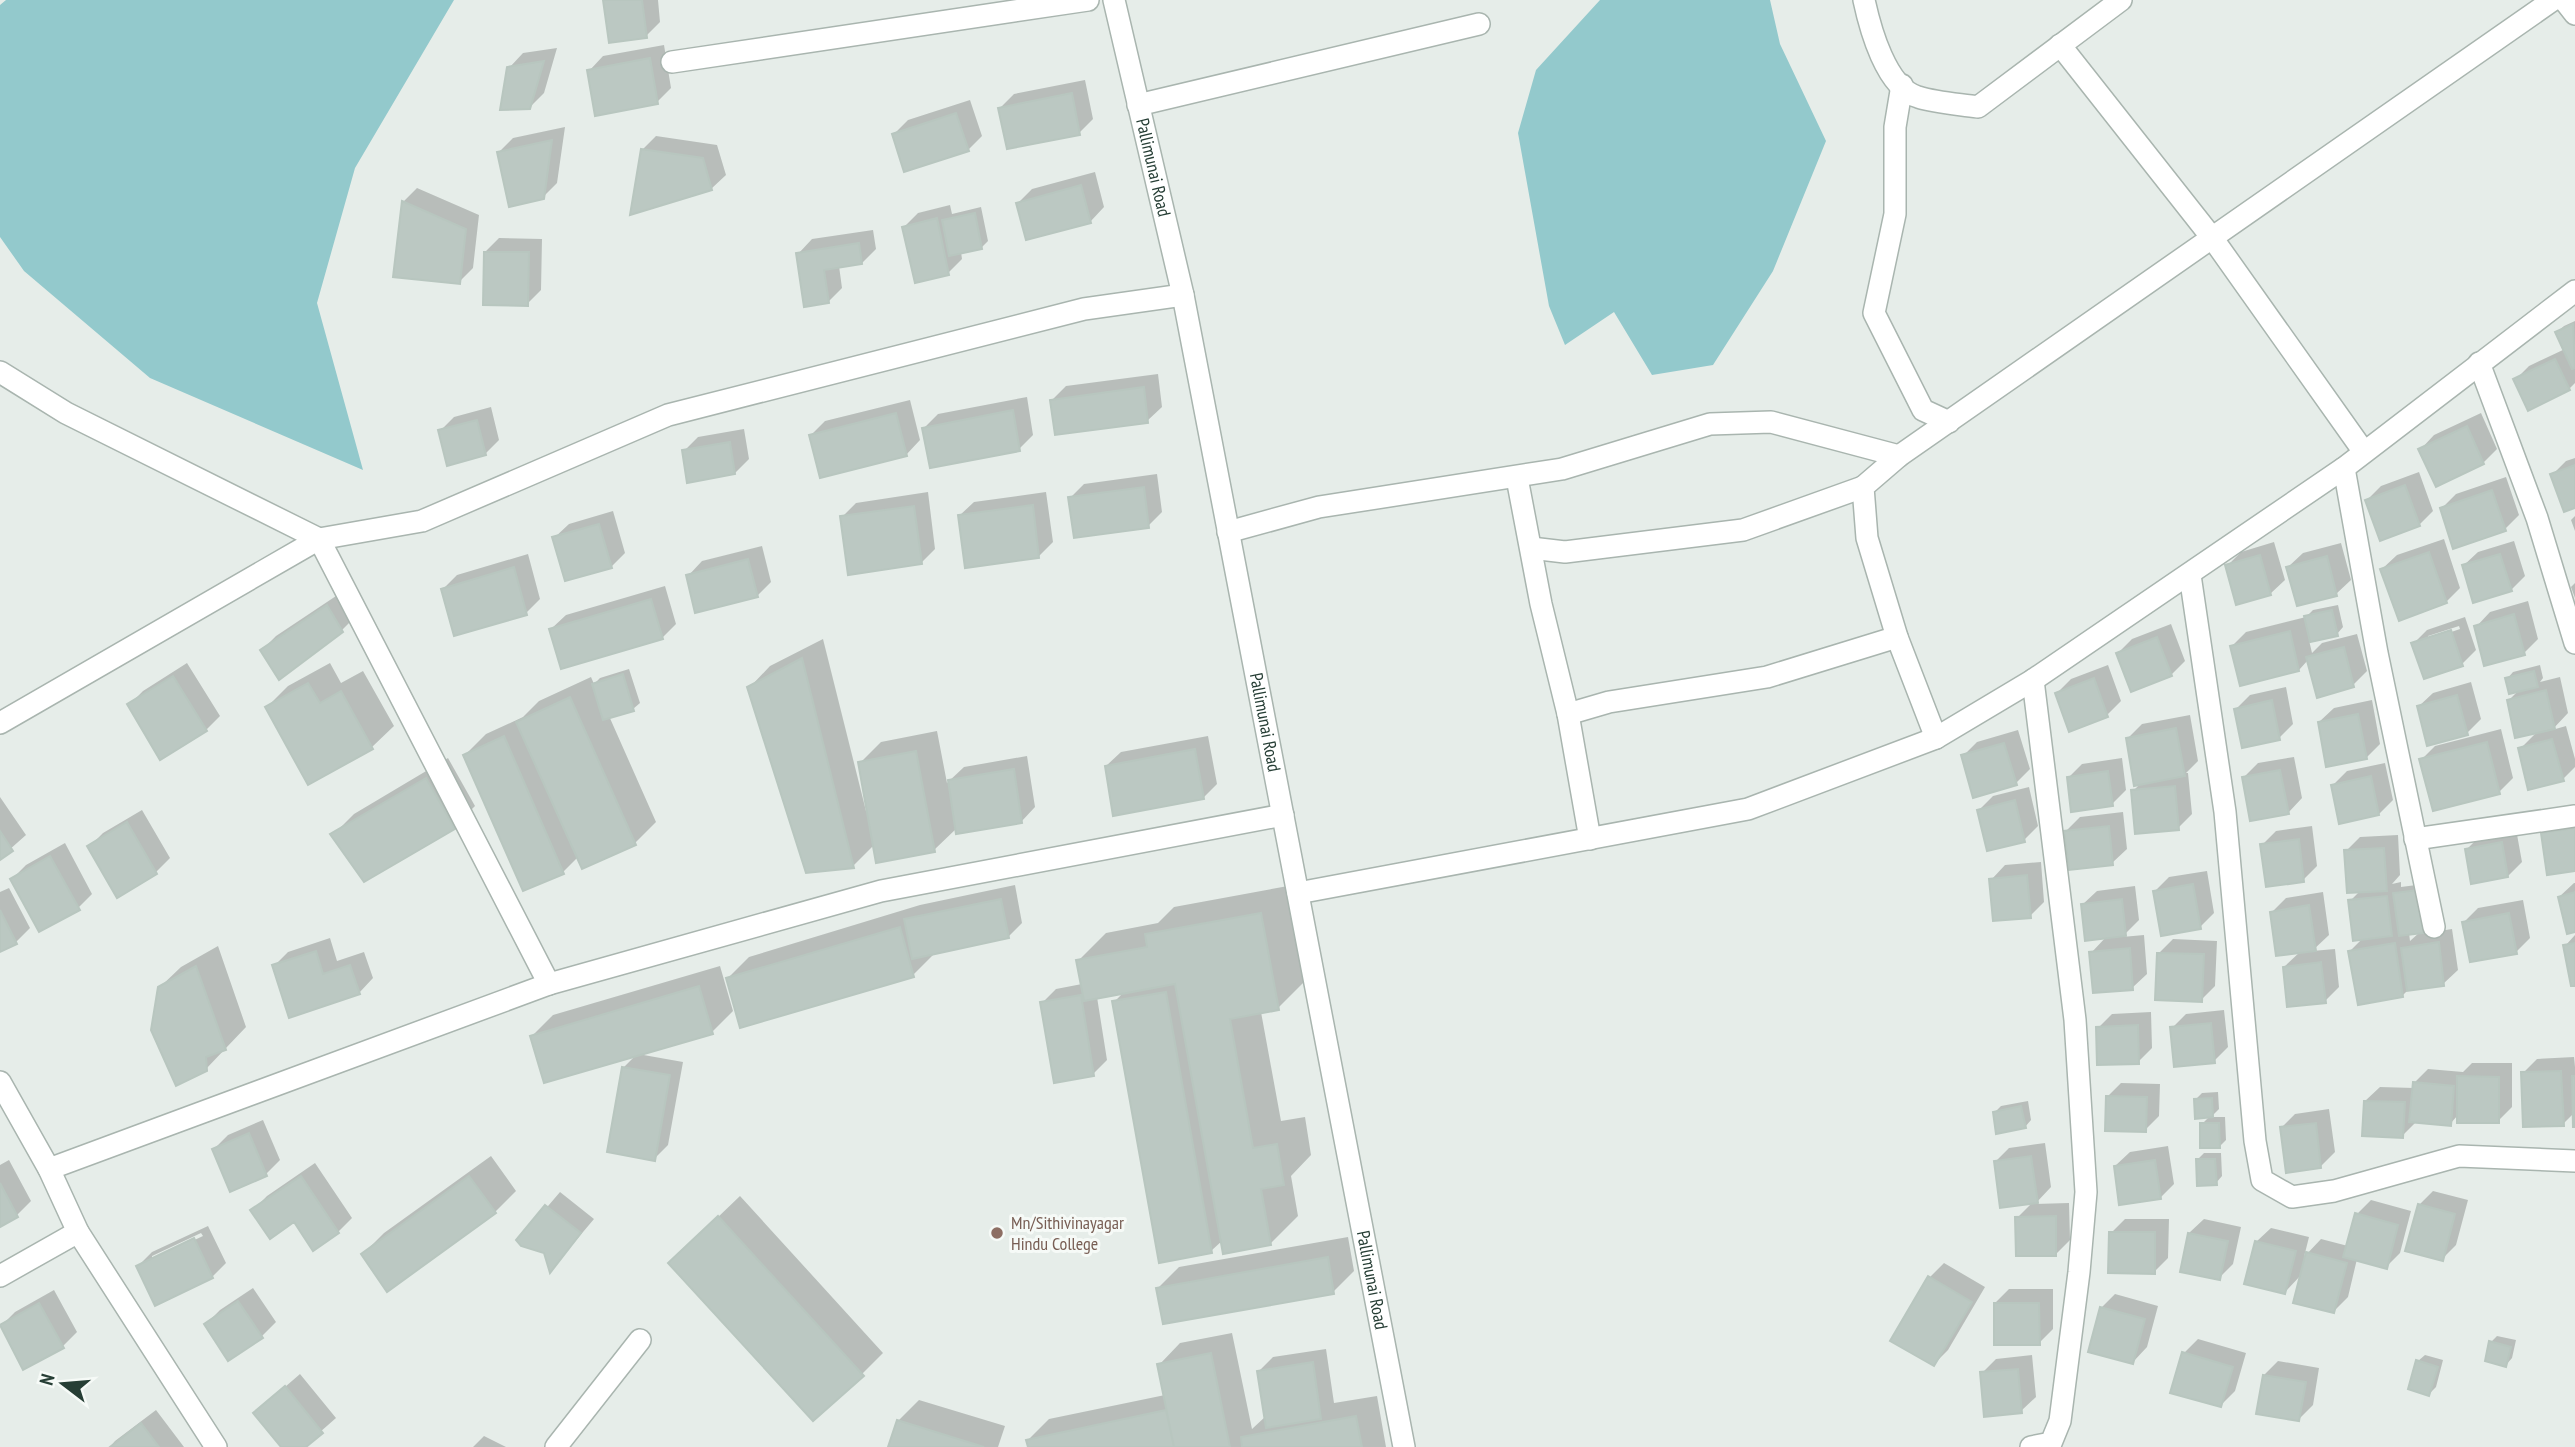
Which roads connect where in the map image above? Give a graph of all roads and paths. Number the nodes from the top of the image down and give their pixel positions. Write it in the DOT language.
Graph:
graph roads {
  1 [pos="1088,0"];
  2 [pos="1114,0"];
  3 [pos="1864,0"];
  4 [pos="2553,0"];
  5 [pos="2564,0"];
  6 [pos="2116,1"];
  7 [pos="2575,14"];
  8 [pos="1479,24"];
  9 [pos="2060,45"];
  10 [pos="672,62"];
  11 [pos="1897,80"];
  12 [pos="1138,105"];
  13 [pos="2213,239"];
  14 [pos="2575,290"];
  15 [pos="1183,295"];
  16 [pos="2479,363"];
  17 [pos="0,372"];
  18 [pos="1949,422"];
  19 [pos="2364,452"];
  20 [pos="1899,456"];
  21 [pos="2344,468"];
  22 [pos="1517,478"];
  23 [pos="1863,487"];
  24 [pos="1228,532"];
  25 [pos="319,539"];
  26 [pos="1531,548"];
  27 [pos="2190,575"];
  28 [pos="1897,637"];
  29 [pos="2575,643"];
  30 [pos="2033,680"];
  31 [pos="1568,714"];
  32 [pos="0,723"];
  33 [pos="1936,738"];
  34 [pos="1283,815"];
  35 [pos="2575,816"];
  36 [pos="1590,839"];
  37 [pos="2415,839"];
  38 [pos="1298,892"];
  39 [pos="2434,927"];
  40 [pos="549,984"];
  41 [pos="0,1082"];
  42 [pos="2575,1161"];
  43 [pos="49,1169"];
  44 [pos="78,1232"];
  45 [pos="0,1276"];
  46 [pos="640,1340"];
  47 [pos="216,1447"];
  48 [pos="556,1447"];
  49 [pos="1404,1447"];
  50 [pos="2031,1447"];
  1 -- 10 [label="street"];
  2 -- 12 [label="street, Pallimunai Road"];
  3 -- 11 [label="street"];
  4 -- 13 [label="street"];
  5 -- 7 [label="street"];
  6 -- 9 [label="street"];
  8 -- 12 [label="street"];
  9 -- 11 [label="street"];
  9 -- 13 [label="street"];
  11 -- 18 [label="street"];
  12 -- 15 [label="street, Pallimunai Road"];
  13 -- 18 [label="street"];
  13 -- 19 [label="street"];
  14 -- 16 [label="street"];
  15 -- 24 [label="street, Pallimunai Road"];
  15 -- 25 [label="street"];
  16 -- 19 [label="street"];
  16 -- 29 [label="street"];
  17 -- 25 [label="street"];
  18 -- 20 [label="street"];
  19 -- 21 [label="street"];
  20 -- 22 [label="street"];
  20 -- 23 [label="street"];
  21 -- 27 [label="street"];
  21 -- 37 [label="street"];
  22 -- 24 [label="street"];
  22 -- 26 [label="street"];
  23 -- 26 [label="street"];
  23 -- 28 [label="street"];
  24 -- 34 [label="street, Pallimunai Road"];
  25 -- 32 [label="street"];
  25 -- 40 [label="street"];
  26 -- 31 [label="street"];
  27 -- 30 [label="street"];
  27 -- 42 [label="street"];
  28 -- 31 [label="street"];
  28 -- 33 [label="street"];
  30 -- 33 [label="street"];
  30 -- 50 [label="street"];
  31 -- 36 [label="street"];
  33 -- 36 [label="street"];
  34 -- 38 [label="street, Pallimunai Road"];
  34 -- 40 [label="street"];
  35 -- 37 [label="street"];
  36 -- 38 [label="street"];
  37 -- 39 [label="street"];
  38 -- 49 [label="street, Pallimunai Road"];
  40 -- 43 [label="street"];
  41 -- 43 [label="street"];
  43 -- 44 [label="street"];
  44 -- 45 [label="street"];
  44 -- 47 [label="street"];
  46 -- 48 [label="street"];
}
